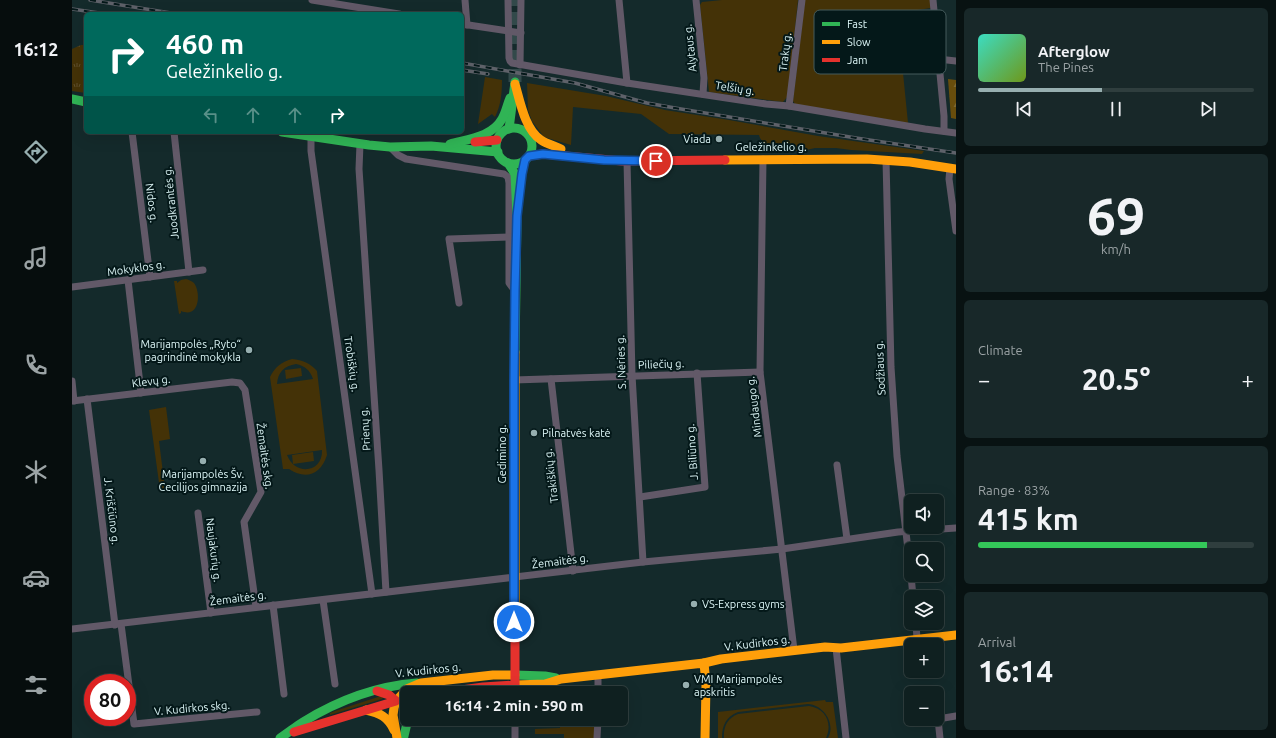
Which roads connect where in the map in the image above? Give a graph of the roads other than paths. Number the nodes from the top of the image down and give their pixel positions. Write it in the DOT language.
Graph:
graph roads {
  1 [pos="312,0"];
  2 [pos="464,0"];
  3 [pos="508,0"];
  4 [pos="521,0"];
  5 [pos="619,0"];
  6 [pos="696,0"];
  7 [pos="802,0"];
  8 [pos="933,0"];
  9 [pos="934,10"];
  10 [pos="387,12"];
  11 [pos="465,25"];
  12 [pos="508,32"];
  13 [pos="521,33"];
  14 [pos="946,60"];
  15 [pos="956,61"];
  16 [pos="520,65"];
  17 [pos="940,74"];
  18 [pos="515,83"];
  19 [pos="628,83"];
  20 [pos="514,94"];
  21 [pos="704,94"];
  22 [pos="72,99"];
  23 [pos="84,102"];
  24 [pos="789,106"];
  25 [pos="509,129"];
  26 [pos="520,129"];
  27 [pos="944,131"];
  28 [pos="956,133"];
  29 [pos="132,134"];
  30 [pos="174,134"];
  31 [pos="294,134"];
  32 [pos="311,137"];
  33 [pos="497,140"];
  34 [pos="532,141"];
  35 [pos="360,144"];
  36 [pos="450,144"];
  37 [pos="431,146"];
  38 [pos="390,147"];
  39 [pos="561,148"];
  40 [pos="498,152"];
  41 [pos="527,158"];
  42 [pos="586,158"];
  43 [pos="763,159"];
  44 [pos="886,160"];
  45 [pos="627,161"];
  46 [pos="508,163"];
  47 [pos="953,169"];
  48 [pos="517,216"];
  49 [pos="956,231"];
  50 [pos="509,238"];
  51 [pos="203,270"];
  52 [pos="189,272"];
  53 [pos="150,277"];
  54 [pos="128,280"];
  55 [pos="72,287"];
  56 [pos="515,291"];
  57 [pos="459,303"];
  58 [pos="760,372"];
  59 [pos="697,374"];
  60 [pos="632,376"];
  61 [pos="551,378"];
  62 [pos="514,380"];
  63 [pos="72,381"];
  64 [pos="232,382"];
  65 [pos="141,393"];
  66 [pos="86,399"];
  67 [pos="73,401"];
  68 [pos="837,465"];
  69 [pos="640,497"];
  70 [pos="198,513"];
  71 [pos="904,517"];
  72 [pos="956,528"];
  73 [pos="944,529"];
  74 [pos="904,532"];
  75 [pos="847,539"];
  76 [pos="782,549"];
  77 [pos="644,562"];
  78 [pos="573,571"];
  79 [pos="514,578"];
  80 [pos="386,592"];
  81 [pos="372,594"];
  82 [pos="323,600"];
  83 [pos="273,605"];
  84 [pos="256,608"];
  85 [pos="211,613"];
  86 [pos="118,624"];
  87 [pos="72,629"];
  88 [pos="956,635"];
  89 [pos="928,638"];
  90 [pos="904,641"];
  91 [pos="836,648"];
  92 [pos="794,650"];
  93 [pos="718,660"];
  94 [pos="704,663"];
  95 [pos="515,675"];
  96 [pos="598,676"];
  97 [pos="561,680"];
  98 [pos="706,681"];
  99 [pos="421,683"];
  100 [pos="335,684"];
  101 [pos="494,686"];
  102 [pos="504,686"];
  103 [pos="515,686"];
  104 [pos="533,686"];
  105 [pos="598,686"];
  106 [pos="377,691"];
  107 [pos="284,694"];
  108 [pos="400,700"];
  109 [pos="396,701"];
  110 [pos="364,710"];
  111 [pos="257,712"];
  112 [pos="956,716"];
  113 [pos="405,726"];
  114 [pos="515,726"];
  115 [pos="598,726"];
  116 [pos="282,736"];
  117 [pos="401,737"];
  118 [pos="515,738"];
  119 [pos="597,738"];
  120 [pos="705,738"];
  121 [pos="846,738"];
  122 [pos="940,738"];
  1 -- 10 [label="street"];
  2 -- 11 [label="street"];
  3 -- 12 [label="street"];
  4 -- 13 [label="street"];
  5 -- 19 [label="street"];
  6 -- 21 [label="street, Alytaus g."];
  7 -- 24 [label="street, Trakų g."];
  8 -- 9 [label="street"];
  11 -- 12 [label="street"];
  12 -- 13 [label="street"];
  12 -- 16 [label="street, Telšių g."];
  13 -- 16 [label="street"];
  14 -- 15 [label="street"];
  16 -- 19 [label="street, Telšių g."];
  17 -- 27 [label="street"];
  18 -- 20 [label="main road"];
  18 -- 36 [label="main road"];
  18 -- 39 [label="main road"];
  19 -- 21 [label="street, Telšių g."];
  20 -- 25 [label="main road"];
  20 -- 26 [label="main road"];
  21 -- 24 [label="street, Telšių g."];
  22 -- 23 [label="main road"];
  24 -- 27 [label="street, Telšių g."];
  25 -- 26 [label="main road"];
  25 -- 33 [label="main road"];
  26 -- 34 [label="main road"];
  27 -- 28 [label="street, Telšių g."];
  29 -- 53 [label="street, Nidos g."];
  30 -- 52 [label="street, Juodkrantės g."];
  31 -- 32 [label="main road"];
  32 -- 35 [label="main road"];
  32 -- 81 [label="street, Trobiškių g."];
  33 -- 36 [label="main road"];
  33 -- 40 [label="main road"];
  34 -- 39 [label="main road, Geležinkelio g."];
  34 -- 41 [label="main road"];
  35 -- 38 [label="main road"];
  35 -- 80 [label="street, Prienų g."];
  36 -- 37 [label="main road"];
  37 -- 38 [label="main road"];
  37 -- 40 [label="main road"];
  38 -- 50 [label="street"];
  39 -- 42 [label="main road, Geležinkelio g."];
  40 -- 46 [label="main road"];
  41 -- 42 [label="main road, Geležinkelio g."];
  41 -- 46 [label="main road"];
  41 -- 48 [label="main road, Gedimino g."];
  42 -- 45 [label="main road, Geležinkelio g."];
  43 -- 44 [label="main road, Geležinkelio g."];
  43 -- 45 [label="main road, Geležinkelio g."];
  43 -- 58 [label="street, Mindaugo g."];
  44 -- 47 [label="main road, Geležinkelio g."];
  44 -- 71 [label="street, Sodžiaus g."];
  45 -- 60 [label="street, S. Nėries g."];
  46 -- 48 [label="main road, Gedimino g."];
  47 -- 49 [label="street"];
  48 -- 56 [label="main road, Gedimino g."];
  50 -- 56 [label="street"];
  50 -- 57 [label="street"];
  51 -- 52 [label="street, Mokyklos g."];
  52 -- 53 [label="street, Mokyklos g."];
  53 -- 54 [label="street, Mokyklos g."];
  54 -- 55 [label="street, Mokyklos g."];
  54 -- 65 [label="street"];
  56 -- 62 [label="main road, Gedimino g."];
  58 -- 59 [label="street, Piliečių g."];
  58 -- 76 [label="street, Mindaugo g."];
  59 -- 60 [label="street, Piliečių g."];
  59 -- 69 [label="street, J. Biliūno g."];
  60 -- 61 [label="street, Piliečių g."];
  60 -- 69 [label="street, S. Nėries g."];
  61 -- 62 [label="street, Piliečių g."];
  61 -- 78 [label="street, Trakiškių g."];
  62 -- 79 [label="main road, Gedimino g."];
  63 -- 67 [label="street"];
  64 -- 65 [label="street, Klevų g."];
  64 -- 84 [label="street, Žemaitės skg."];
  65 -- 66 [label="street, Klevų g."];
  66 -- 67 [label="street, Klevų g."];
  66 -- 86 [label="street, J. Kriščiūno g."];
  68 -- 75 [label="street"];
  69 -- 77 [label="street, S. Nėries g."];
  70 -- 85 [label="street, Naujakurių g."];
  72 -- 73 [label="street, Žemaitės g."];
  74 -- 75 [label="street, Žemaitės g."];
  75 -- 76 [label="street, Žemaitės g."];
  76 -- 77 [label="street, Žemaitės g."];
  76 -- 92 [label="street, Mindaugo g."];
  77 -- 78 [label="street, Žemaitės g."];
  78 -- 79 [label="street, Žemaitės g."];
  79 -- 80 [label="street, Žemaitės g."];
  79 -- 95 [label="main road, Gedimino g."];
  80 -- 81 [label="street, Žemaitės g."];
  81 -- 82 [label="street, Žemaitės g."];
  82 -- 83 [label="street, Žemaitės g."];
  82 -- 100 [label="street"];
  83 -- 84 [label="street, Žemaitės g."];
  83 -- 107 [label="street"];
  84 -- 85 [label="street, Žemaitės g."];
  85 -- 86 [label="street, Žemaitės g."];
  86 -- 87 [label="street, Žemaitės g."];
  86 -- 111 [label="street, V. Kudirkos skg."];
  88 -- 89 [label="main road, V. Kudirkos g."];
  90 -- 91 [label="main road, V. Kudirkos g."];
  91 -- 92 [label="main road, V. Kudirkos g."];
  91 -- 121 [label="street"];
  92 -- 93 [label="main road, V. Kudirkos g."];
  93 -- 94 [label="main road, V. Kudirkos g."];
  93 -- 98 [label="main road"];
  94 -- 96 [label="main road, V. Kudirkos g."];
  94 -- 98 [label="main road"];
  95 -- 97 [label="main road, V. Kudirkos g."];
  95 -- 99 [label="main road, V. Kudirkos g."];
  95 -- 103 [label="main road, Gedimino g."];
  96 -- 97 [label="main road, V. Kudirkos g."];
  96 -- 105 [label="street"];
  97 -- 104 [label="main road, V. Kudirkos g."];
  98 -- 120 [label="main road"];
  99 -- 106 [label="main road, V. Kudirkos g."];
  99 -- 109 [label="main road"];
  101 -- 102 [label="main road, V. Kudirkos g."];
  106 -- 109 [label="main road"];
  106 -- 116 [label="main road, V. Kudirkos g."];
  108 -- 109 [label="main road, V. Kudirkos g."];
  109 -- 110 [label="main road, V. Kudirkos g."];
  109 -- 117 [label="main road"];
  110 -- 116 [label="main road, V. Kudirkos g."];
  110 -- 117 [label="main road"];
  112 -- 122 [label="street"];
  113 -- 117 [label="main road"];
  114 -- 118 [label="street"];
  115 -- 119 [label="street"];
}
